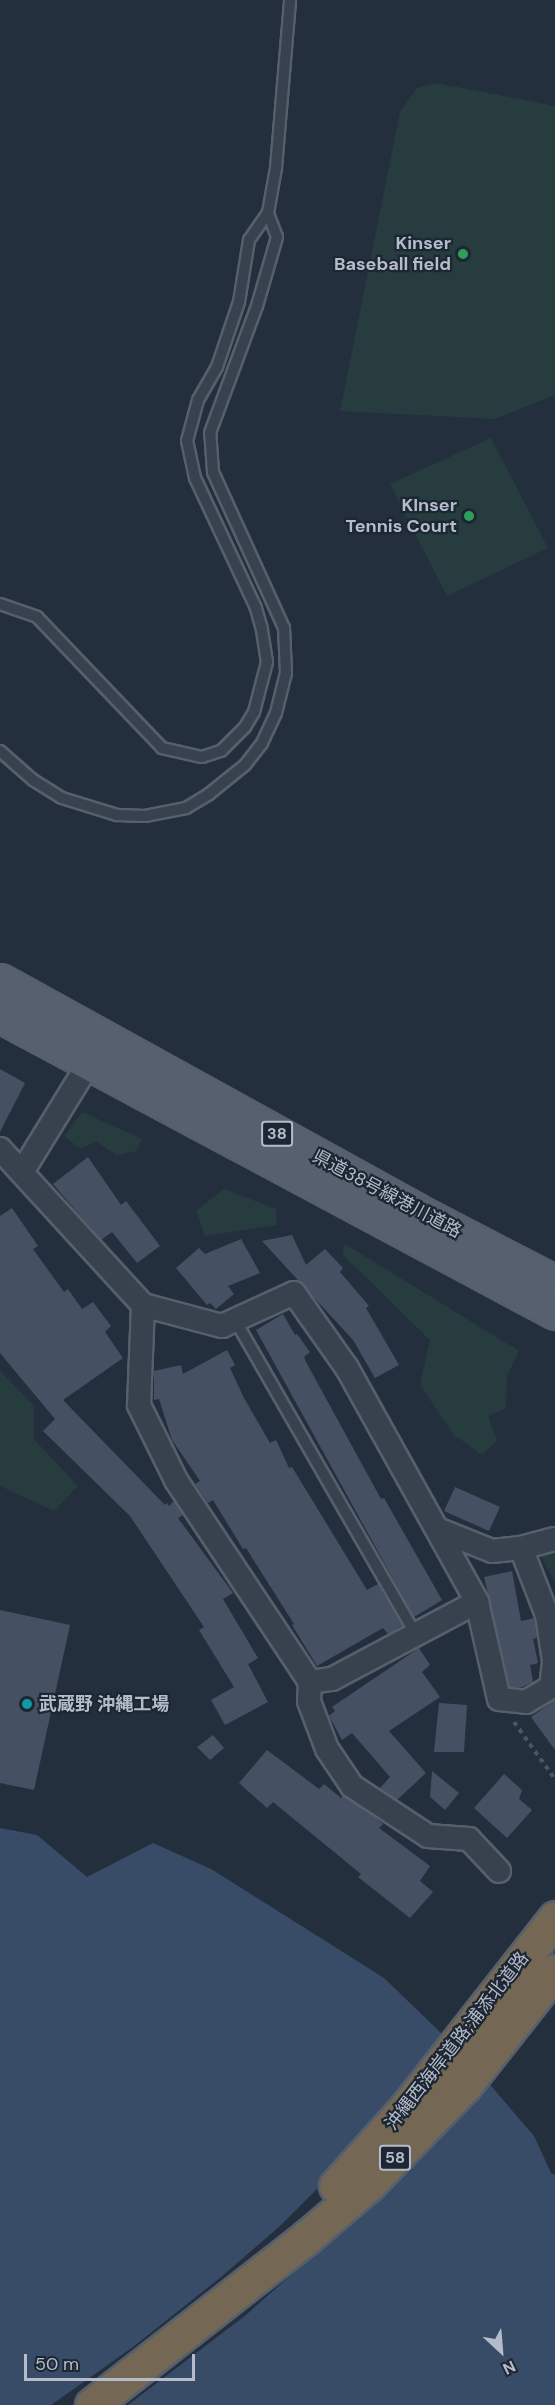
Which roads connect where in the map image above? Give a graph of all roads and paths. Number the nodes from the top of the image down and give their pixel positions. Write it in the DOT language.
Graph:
graph roads {
  1 [pos="290,0"];
  2 [pos="268,213"];
  3 [pos="0,604"];
  4 [pos="0,751"];
  5 [pos="0,981"];
  6 [pos="0,1015"];
  7 [pos="89,1063"];
  8 [pos="0,1149"];
  9 [pos="22,1172"];
  10 [pos="555,1283"];
  11 [pos="143,1305"];
  12 [pos="555,1312"];
  13 [pos="236,1320"];
  14 [pos="437,1529"];
  15 [pos="555,1539"];
  16 [pos="521,1548"];
  17 [pos="477,1602"];
  18 [pos="416,1635"];
  19 [pos="310,1682"];
  20 [pos="499,1699"];
  21 [pos="555,1779"];
  22 [pos="499,1870"];
  23 [pos="555,1918"];
  24 [pos="555,1971"];
  25 [pos="233,2293"];
  26 [pos="92,2405"];
  1 -- 2 [label="lane"];
  2 -- 3 [label="lane"];
  2 -- 4 [label="lane"];
  5 -- 10 [label="main road, 県道38号線港川道路 / 38"];
  6 -- 7 [label="main road, 県道38号線港川道路 / 38"];
  7 -- 9 [label="street"];
  7 -- 12 [label="main road, 県道38号線港川道路 / 38"];
  8 -- 9 [label="street"];
  9 -- 11 [label="street"];
  11 -- 13 [label="street"];
  11 -- 19 [label="street"];
  13 -- 14 [label="street"];
  13 -- 18 [label="lane"];
  14 -- 16 [label="street"];
  14 -- 17 [label="street"];
  15 -- 16 [label="street"];
  16 -- 20 [label="street"];
  17 -- 18 [label="street"];
  17 -- 20 [label="street"];
  18 -- 19 [label="street"];
  19 -- 22 [label="street"];
  20 -- 21 [label="path"];
  23 -- 25 [label="highway, 沖縄西海岸道路;浦添北道路 / 58"];
  24 -- 25 [label="highway, 沖縄西海岸道路;浦添北道路 / 58"];
  25 -- 26 [label="highway, 沖縄西海岸道路;浦添北道路 / 58"];
}
